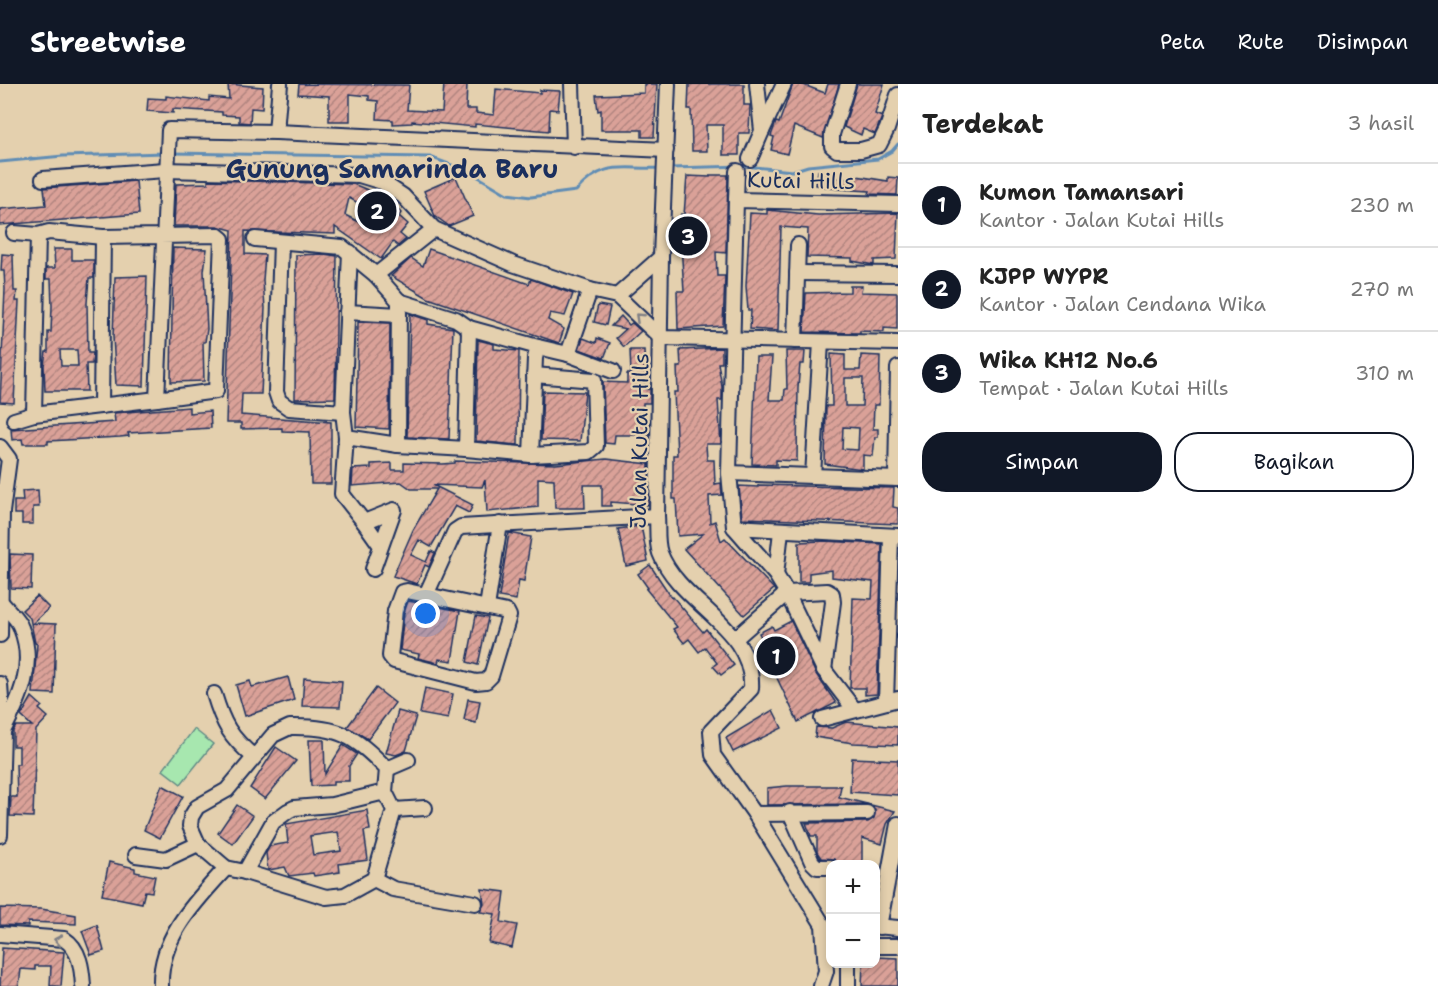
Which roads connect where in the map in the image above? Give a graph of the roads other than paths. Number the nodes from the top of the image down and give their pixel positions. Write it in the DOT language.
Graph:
graph roads {
  1 [pos="280,84"];
  2 [pos="573,84"];
  3 [pos="668,84"];
  4 [pos="757,84"];
  5 [pos="784,84"];
  6 [pos="848,84"];
  7 [pos="898,95"];
  8 [pos="893,127"];
  9 [pos="762,131"];
  10 [pos="276,132"];
  11 [pos="574,147"];
  12 [pos="666,153"];
  13 [pos="750,159"];
  14 [pos="165,168"];
  15 [pos="737,171"];
  16 [pos="43,179"];
  17 [pos="736,200"];
  18 [pos="898,204"];
  19 [pos="434,229"];
  20 [pos="14,233"];
  21 [pos="38,235"];
  22 [pos="164,236"];
  23 [pos="103,237"];
  24 [pos="255,239"];
  25 [pos="281,242"];
  26 [pos="798,245"];
  27 [pos="350,252"];
  28 [pos="661,257"];
  29 [pos="797,273"];
  30 [pos="898,274"];
  31 [pos="376,275"];
  32 [pos="590,290"];
  33 [pos="617,296"];
  34 [pos="399,301"];
  35 [pos="347,312"];
  36 [pos="399,315"];
  37 [pos="469,328"];
  38 [pos="661,338"];
  39 [pos="733,340"];
  40 [pos="795,341"];
  41 [pos="821,342"];
  42 [pos="898,343"];
  43 [pos="538,347"];
  44 [pos="568,354"];
  45 [pos="593,365"];
  46 [pos="898,368"];
  47 [pos="613,370"];
  48 [pos="534,375"];
  49 [pos="594,380"];
  50 [pos="157,399"];
  51 [pos="101,406"];
  52 [pos="343,412"];
  53 [pos="34,414"];
  54 [pos="14,420"];
  55 [pos="346,437"];
  56 [pos="398,445"];
  57 [pos="0,447"];
  58 [pos="466,449"];
  59 [pos="531,455"];
  60 [pos="729,473"];
  61 [pos="813,476"];
  62 [pos="897,479"];
  63 [pos="1,512"];
  64 [pos="657,516"];
  65 [pos="364,522"];
  66 [pos="500,525"];
  67 [pos="734,527"];
  68 [pos="781,531"];
  69 [pos="894,536"];
  70 [pos="381,546"];
  71 [pos="373,569"];
  72 [pos="776,575"];
  73 [pos="787,593"];
  74 [pos="426,595"];
  75 [pos="1,602"];
  76 [pos="487,608"];
  77 [pos="0,635"];
  78 [pos="736,638"];
  79 [pos="824,670"];
  80 [pos="0,684"];
  81 [pos="214,694"];
  82 [pos="892,700"];
  83 [pos="854,709"];
  84 [pos="822,719"];
  85 [pos="3,731"];
  86 [pos="254,757"];
  87 [pos="408,760"];
  88 [pos="387,770"];
  89 [pos="1,779"];
  90 [pos="385,792"];
  91 [pos="425,808"];
  92 [pos="394,810"];
  93 [pos="790,812"];
  94 [pos="867,813"];
  95 [pos="755,814"];
  96 [pos="898,824"];
  97 [pos="0,835"];
  98 [pos="198,844"];
  99 [pos="136,855"];
  100 [pos="826,867"];
  101 [pos="894,867"];
  102 [pos="226,868"];
  103 [pos="245,872"];
  104 [pos="374,879"];
  105 [pos="475,903"];
  106 [pos="880,916"];
  107 [pos="826,923"];
  108 [pos="880,926"];
  109 [pos="898,928"];
  110 [pos="0,934"];
  111 [pos="880,946"];
  112 [pos="898,946"];
  113 [pos="826,968"];
  114 [pos="848,968"];
  115 [pos="82,986"];
  116 [pos="161,986"];
  117 [pos="821,986"];
  118 [pos="848,986"];
  1 -- 10 [label="street"];
  2 -- 11 [label="street"];
  3 -- 12 [label="street"];
  4 -- 9 [label="street"];
  5 -- 9 [label="street"];
  6 -- 8 [label="street"];
  7 -- 8 [label="street"];
  9 -- 13 [label="street"];
  10 -- 11 [label="street"];
  10 -- 14 [label="street"];
  11 -- 12 [label="street"];
  12 -- 28 [label="street, Jalan Kutai Hills"];
  14 -- 16 [label="street"];
  14 -- 19 [label="street"];
  14 -- 22 [label="street"];
  15 -- 17 [label="street"];
  17 -- 18 [label="street, Kutai Hills"];
  17 -- 39 [label="street, Kutai Hills"];
  19 -- 31 [label="street"];
  19 -- 32 [label="street"];
  20 -- 21 [label="street"];
  21 -- 23 [label="street"];
  21 -- 53 [label="street"];
  22 -- 23 [label="street"];
  22 -- 50 [label="street"];
  22 -- 50 [label="street"];
  23 -- 51 [label="street"];
  24 -- 25 [label="street"];
  25 -- 27 [label="street"];
  25 -- 52 [label="street"];
  26 -- 29 [label="street"];
  27 -- 31 [label="street"];
  27 -- 35 [label="street"];
  28 -- 33 [label="street"];
  28 -- 38 [label="street, Jalan Kutai Hills"];
  29 -- 30 [label="street"];
  29 -- 40 [label="street"];
  31 -- 34 [label="street"];
  32 -- 33 [label="street"];
  32 -- 44 [label="street"];
  38 -- 33 [label="street, one-way"];
  34 -- 36 [label="street"];
  34 -- 37 [label="street"];
  35 -- 36 [label="street"];
  35 -- 52 [label="street"];
  36 -- 56 [label="street"];
  37 -- 43 [label="street"];
  37 -- 58 [label="street"];
  38 -- 39 [label="street"];
  38 -- 64 [label="street, Jalan Kutai Hills"];
  39 -- 40 [label="street"];
  39 -- 60 [label="street, Kutai Hills"];
  40 -- 41 [label="street"];
  41 -- 42 [label="street"];
  41 -- 61 [label="street"];
  43 -- 44 [label="street"];
  43 -- 48 [label="street"];
  44 -- 45 [label="street"];
  45 -- 47 [label="street"];
  45 -- 49 [label="street"];
  46 -- 62 [label="street"];
  48 -- 49 [label="street"];
  48 -- 59 [label="street"];
  49 -- 59 [label="street"];
  50 -- 51 [label="street"];
  51 -- 53 [label="street"];
  52 -- 55 [label="street"];
  53 -- 54 [label="street"];
  55 -- 56 [label="street"];
  55 -- 65 [label="street"];
  56 -- 58 [label="street"];
  57 -- 63 [label="street"];
  58 -- 59 [label="street"];
  60 -- 61 [label="street"];
  60 -- 67 [label="street, Kutai Hills"];
  61 -- 62 [label="street"];
  63 -- 75 [label="street"];
  64 -- 66 [label="street"];
  64 -- 78 [label="street, Jalan Kutai Hills"];
  65 -- 70 [label="street"];
  65 -- 70 [label="street"];
  66 -- 74 [label="street"];
  66 -- 76 [label="street"];
  67 -- 68 [label="street"];
  67 -- 72 [label="street"];
  68 -- 69 [label="street"];
  68 -- 72 [label="street"];
  69 -- 82 [label="street"];
  70 -- 71 [label="street"];
  72 -- 73 [label="street"];
  73 -- 78 [label="street"];
  73 -- 79 [label="street"];
  73 -- 79 [label="street"];
  74 -- 76 [label="street"];
  74 -- 76 [label="street"];
  75 -- 77 [label="street"];
  75 -- 85 [label="street"];
  78 -- 95 [label="street, Jalan Kutai Hills"];
  79 -- 83 [label="street"];
  80 -- 85 [label="street"];
  81 -- 86 [label="street"];
  82 -- 83 [label="street"];
  83 -- 84 [label="street"];
  85 -- 89 [label="street"];
  86 -- 88 [label="street"];
  86 -- 98 [label="street"];
  87 -- 88 [label="street"];
  88 -- 90 [label="street"];
  89 -- 97 [label="street"];
  90 -- 92 [label="street"];
  90 -- 103 [label="street"];
  91 -- 92 [label="street"];
  92 -- 104 [label="street"];
  93 -- 94 [label="street"];
  93 -- 95 [label="street"];
  93 -- 100 [label="street"];
  95 -- 107 [label="street, Jalan Kutai Hills"];
  96 -- 101 [label="street"];
  98 -- 99 [label="street"];
  98 -- 102 [label="street"];
  101 -- 106 [label="street"];
  102 -- 103 [label="street"];
  102 -- 116 [label="street"];
  103 -- 104 [label="street"];
  104 -- 105 [label="street"];
  108 -- 109 [label="street"];
  115 -- 110 [label="street, one-way"];
  111 -- 112 [label="street"];
  113 -- 117 [label="street, Jalan Kutai Hills"];
  114 -- 118 [label="street"];
}
